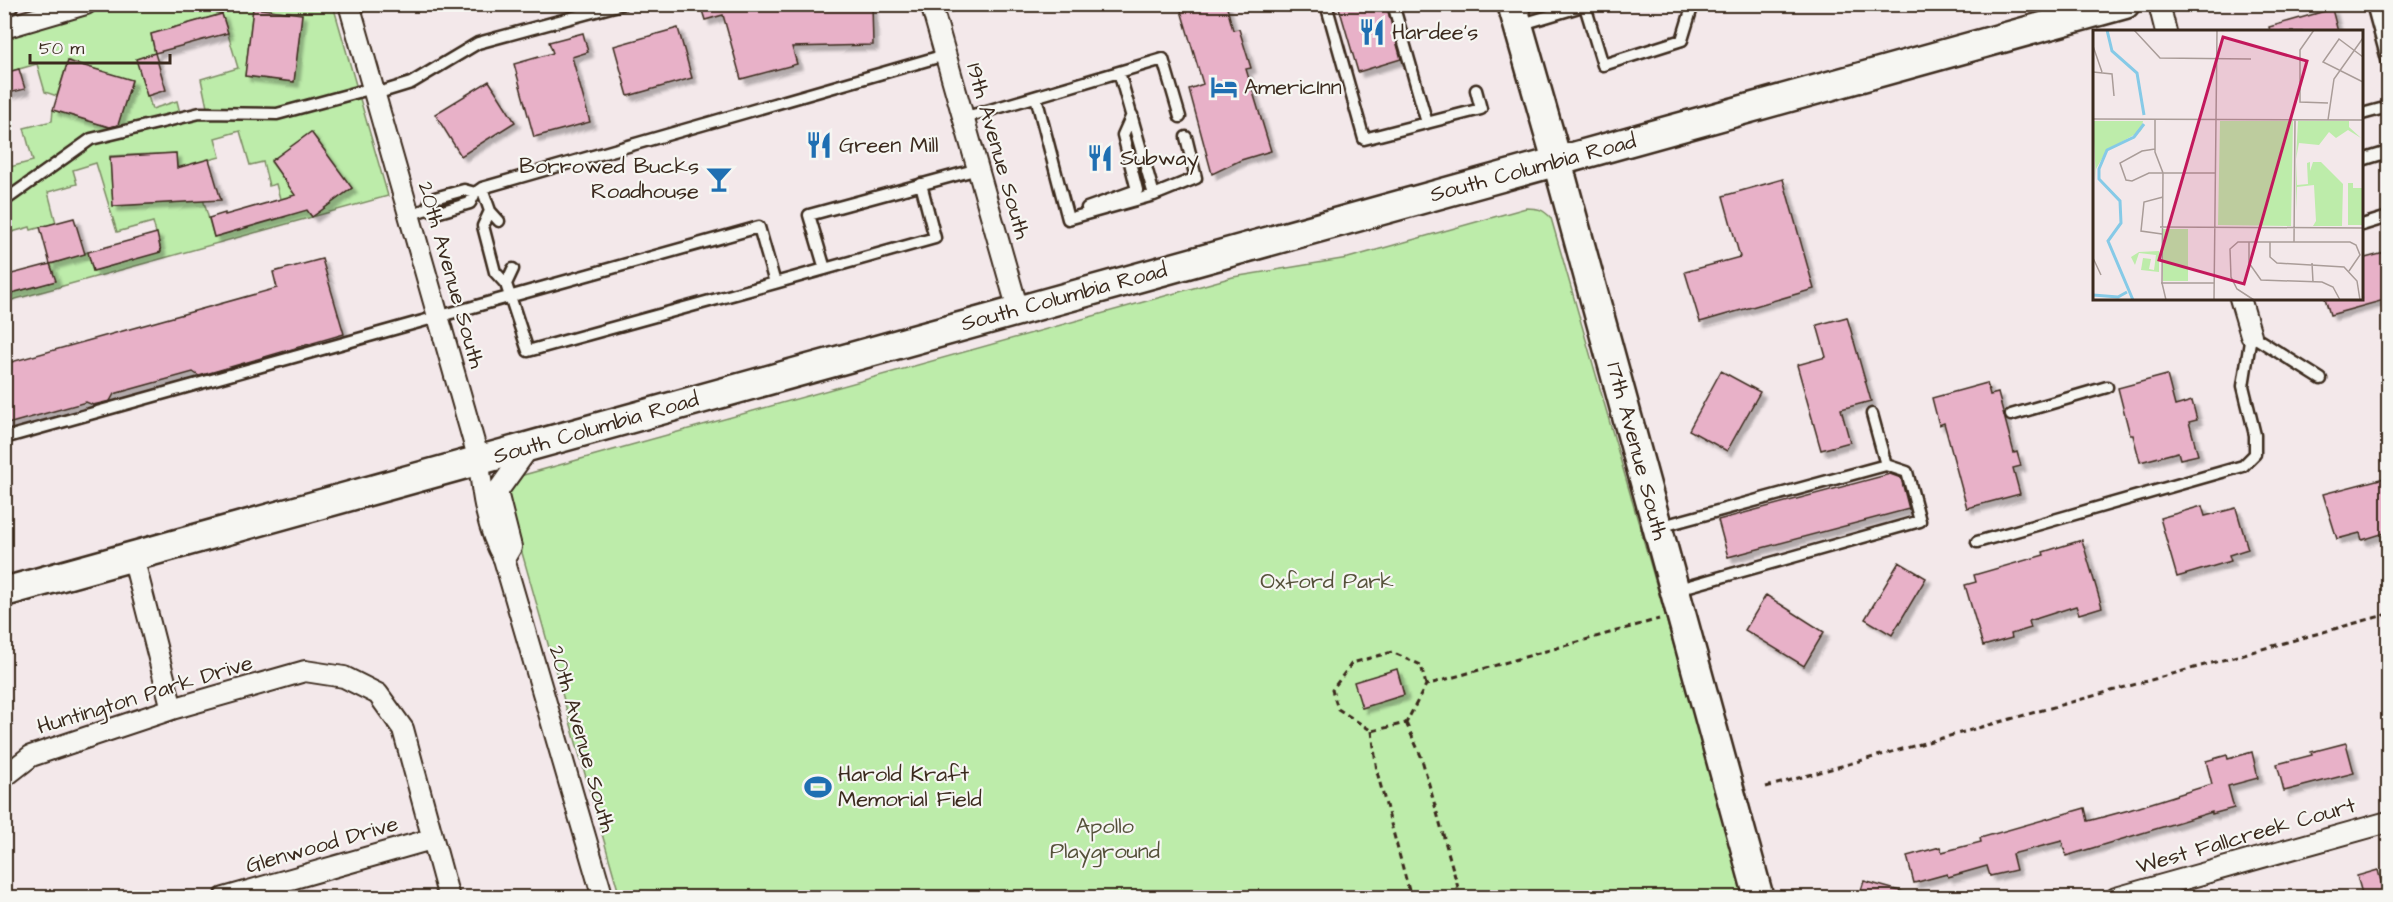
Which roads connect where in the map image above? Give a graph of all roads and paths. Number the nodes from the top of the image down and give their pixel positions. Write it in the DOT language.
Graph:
graph roads {
  1 [pos="86,4"];
  2 [pos="350,4"];
  3 [pos="622,4"];
  4 [pos="954,4"];
  5 [pos="1326,4"];
  6 [pos="1393,4"];
  7 [pos="1693,4"];
  8 [pos="2125,4"];
  9 [pos="2159,4"];
  10 [pos="2372,4"];
  11 [pos="1587,5"];
  12 [pos="932,7"];
  13 [pos="1515,15"];
  14 [pos="4,28"];
  15 [pos="2166,30"];
  16 [pos="945,55"];
  17 [pos="2388,63"];
  18 [pos="1119,72"];
  19 [pos="1476,90"];
  20 [pos="374,91"];
  21 [pos="1036,97"];
  22 [pos="2388,107"];
  23 [pos="2363,113"];
  24 [pos="1132,115"];
  25 [pos="1180,117"];
  26 [pos="963,118"];
  27 [pos="1427,123"];
  28 [pos="1186,137"];
  29 [pos="2388,152"];
  30 [pos="2363,159"];
  31 [pos="1557,161"];
  32 [pos="978,169"];
  33 [pos="921,184"];
  34 [pos="479,190"];
  35 [pos="1154,195"];
  36 [pos="4,201"];
  37 [pos="490,211"];
  38 [pos="418,212"];
  39 [pos="1081,216"];
  40 [pos="2388,217"];
  41 [pos="499,221"];
  42 [pos="2363,224"];
  43 [pos="513,269"];
  44 [pos="825,269"];
  45 [pos="775,283"];
  46 [pos="506,284"];
  47 [pos="510,296"];
  48 [pos="2241,300"];
  49 [pos="1018,310"];
  50 [pos="438,317"];
  51 [pos="2251,335"];
  52 [pos="2321,379"];
  53 [pos="2107,387"];
  54 [pos="1872,414"];
  55 [pos="2011,415"];
  56 [pos="4,438"];
  57 [pos="530,446"];
  58 [pos="479,460"];
  59 [pos="1886,465"];
  60 [pos="1657,527"];
  61 [pos="1977,542"];
  62 [pos="133,557"];
  63 [pos="504,559"];
  64 [pos="4,592"];
  65 [pos="1678,602"];
  66 [pos="2388,614"];
  67 [pos="1426,685"];
  68 [pos="172,709"];
  69 [pos="1406,723"];
  70 [pos="1372,731"];
  71 [pos="4,777"];
  72 [pos="1766,787"];
  73 [pos="2388,822"];
  74 [pos="432,839"];
  75 [pos="224,897"];
  76 [pos="448,897"];
  77 [pos="603,897"];
  78 [pos="1411,897"];
  79 [pos="1461,897"];
  80 [pos="1759,897"];
  81 [pos="2116,897"];
  1 -- 14 [label="street"];
  2 -- 20 [label="street, 20th Avenue South"];
  3 -- 20 [label="lane"];
  4 -- 12 [label="lane"];
  5 -- 27 [label="lane"];
  6 -- 27 [label="lane"];
  7 -- 11 [label="lane"];
  8 -- 31 [label="main road, South Columbia Road"];
  9 -- 15 [label="street"];
  10 -- 17 [label="lane"];
  11 -- 13 [label="lane"];
  12 -- 16 [label="street, 19th Avenue South"];
  13 -- 31 [label="main road, 17th Avenue South"];
  16 -- 26 [label="street, 19th Avenue South"];
  16 -- 34 [label="lane"];
  18 -- 21 [label="lane"];
  18 -- 24 [label="lane"];
  18 -- 25 [label="lane"];
  19 -- 27 [label="lane"];
  20 -- 36 [label="lane"];
  20 -- 38 [label="street, 20th Avenue South"];
  21 -- 26 [label="lane"];
  21 -- 39 [label="lane"];
  22 -- 23 [label="lane"];
  24 -- 35 [label="lane"];
  24 -- 39 [label="lane"];
  26 -- 32 [label="street, 19th Avenue South"];
  28 -- 35 [label="lane"];
  29 -- 30 [label="lane"];
  31 -- 49 [label="main road, South Columbia Road"];
  31 -- 60 [label="main road, 17th Avenue South"];
  32 -- 33 [label="lane"];
  32 -- 49 [label="street, 19th Avenue South"];
  33 -- 44 [label="lane"];
  33 -- 44 [label="lane"];
  34 -- 37 [label="lane"];
  34 -- 38 [label="lane"];
  35 -- 39 [label="lane"];
  37 -- 41 [label="lane"];
  37 -- 46 [label="lane"];
  38 -- 50 [label="street, 20th Avenue South"];
  40 -- 42 [label="lane"];
  43 -- 46 [label="lane"];
  44 -- 45 [label="lane"];
  45 -- 47 [label="lane"];
  45 -- 47 [label="lane"];
  46 -- 47 [label="lane"];
  47 -- 50 [label="lane"];
  48 -- 51 [label="street"];
  49 -- 57 [label="main road, South Columbia Road"];
  50 -- 56 [label="lane"];
  50 -- 58 [label="street, 20th Avenue South"];
  51 -- 52 [label="lane"];
  51 -- 61 [label="lane"];
  53 -- 55 [label="lane"];
  54 -- 59 [label="lane"];
  57 -- 58 [label="main road, South Columbia Road"];
  57 -- 63 [label="street, 20th Avenue South"];
  58 -- 62 [label="main road, South Columbia Road"];
  58 -- 63 [label="street, 20th Avenue South"];
  59 -- 60 [label="lane"];
  59 -- 65 [label="lane"];
  60 -- 65 [label="main road, 17th Avenue South"];
  62 -- 64 [label="main road, South Columbia Road"];
  62 -- 68 [label="street"];
  63 -- 77 [label="street, 20th Avenue South"];
  65 -- 67 [label="path"];
  65 -- 80 [label="main road, 17th Avenue South"];
  66 -- 72 [label="path"];
  67 -- 69 [label="path"];
  67 -- 70 [label="path"];
  68 -- 71 [label="street, Huntington Park Drive"];
  68 -- 74 [label="street, Huntington Park Drive"];
  69 -- 70 [label="path"];
  69 -- 79 [label="path"];
  70 -- 78 [label="path"];
  73 -- 81 [label="street, West Fallcreek Court"];
  74 -- 75 [label="street, Glenwood Drive"];
  74 -- 76 [label="street"];
}
